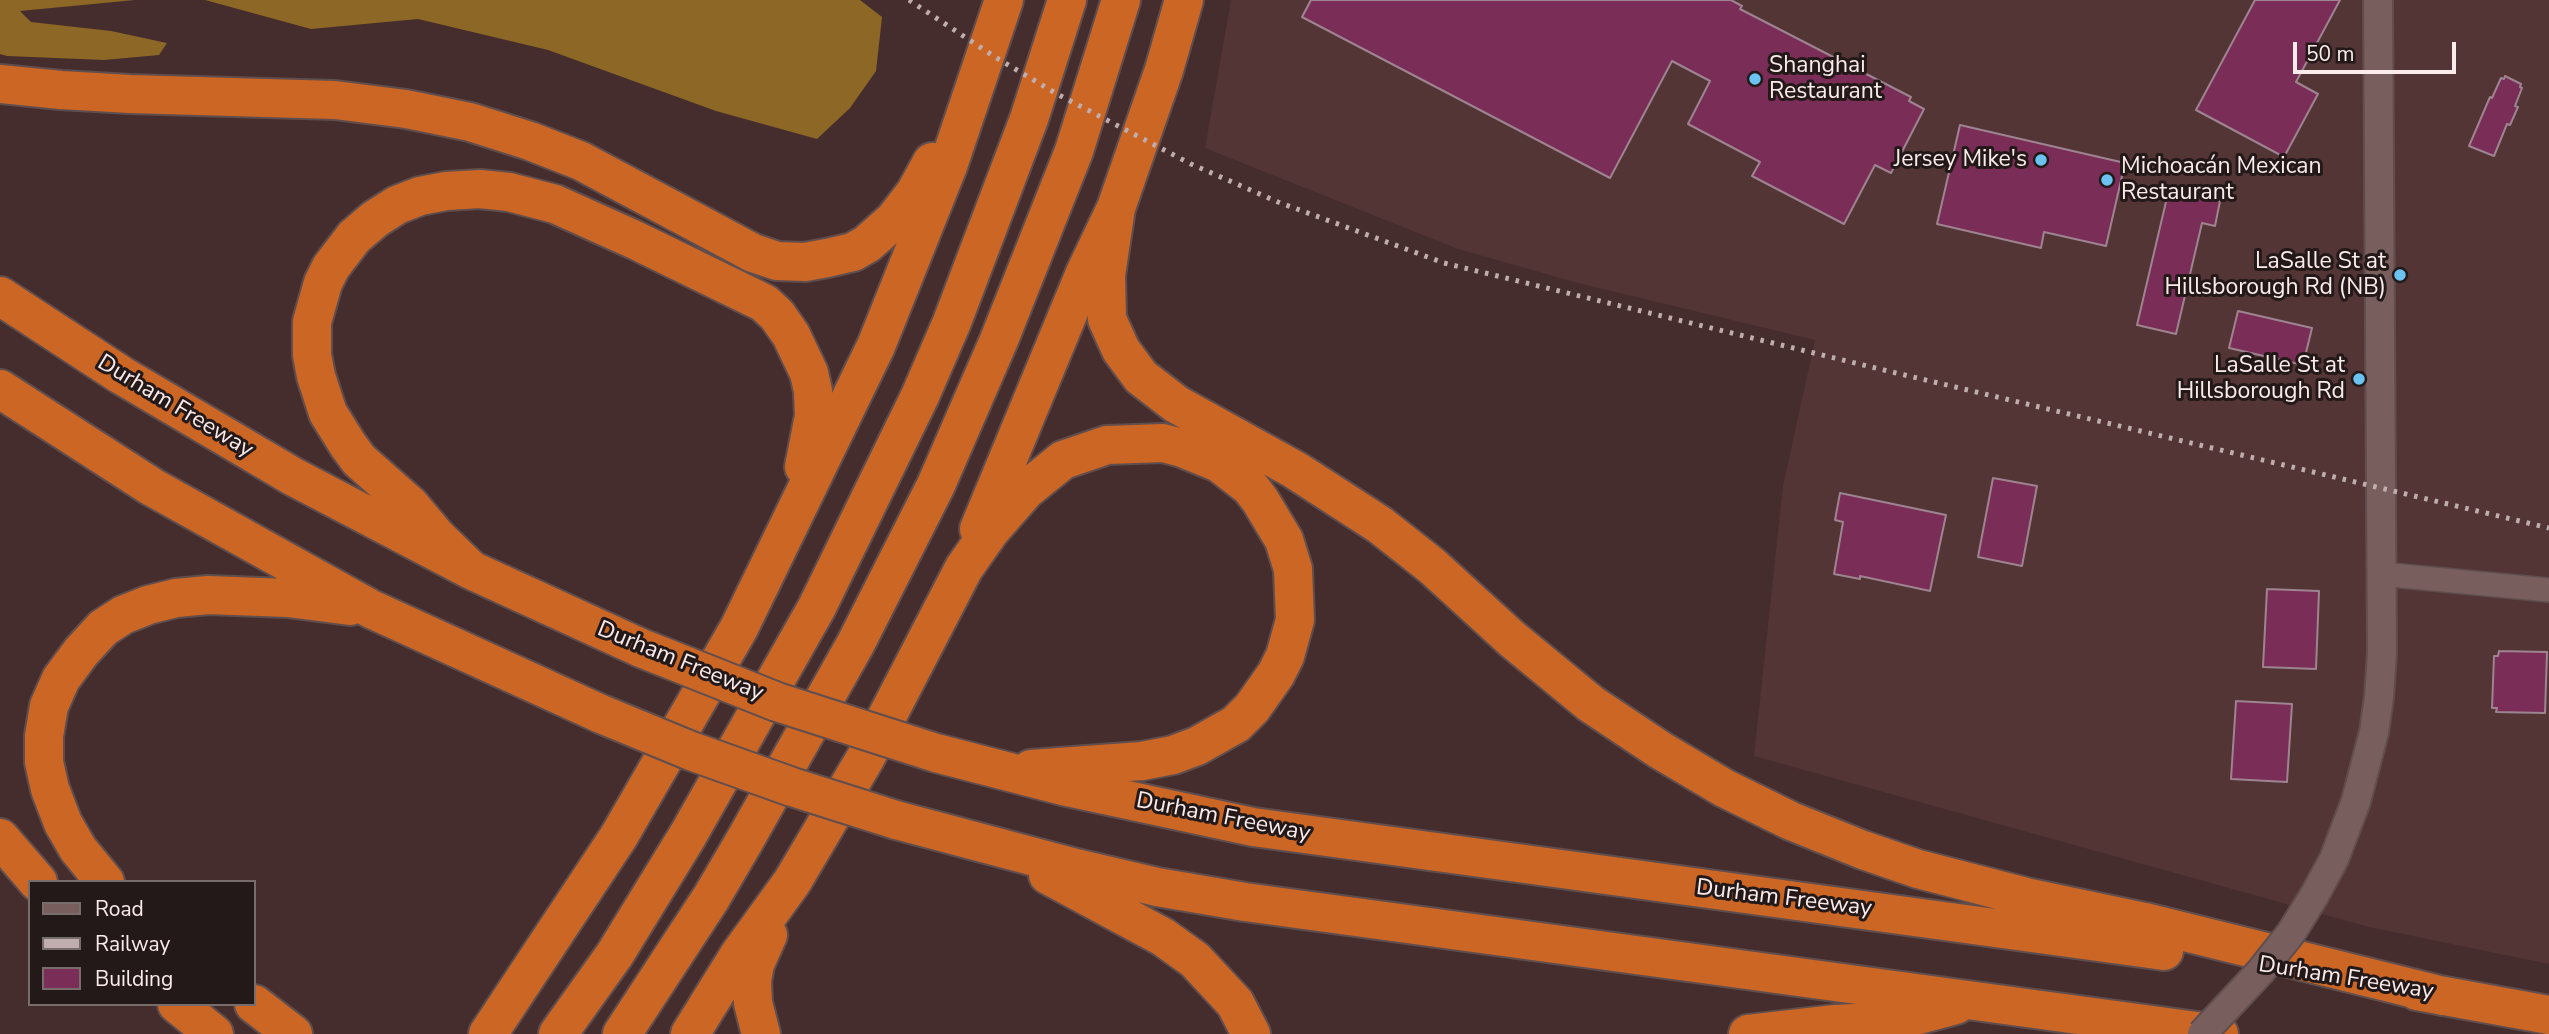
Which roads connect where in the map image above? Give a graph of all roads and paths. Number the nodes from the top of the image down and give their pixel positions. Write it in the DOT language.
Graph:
graph roads {
  1 [pos="1004,0"];
  2 [pos="1067,0"];
  3 [pos="1121,0"];
  4 [pos="1184,0"];
  5 [pos="2378,0"];
  6 [pos="976,79"];
  7 [pos="0,84"];
  8 [pos="1116,208"];
  9 [pos="0,296"];
  10 [pos="0,389"];
  11 [pos="789,530"];
  12 [pos="964,568"];
  13 [pos="471,570"];
  14 [pos="2381,574"];
  15 [pos="2549,590"];
  16 [pos="371,608"];
  17 [pos="1001,771"];
  18 [pos="0,838"];
  19 [pos="995,848"];
  20 [pos="36,880"];
  21 [pos="103,880"];
  22 [pos="792,882"];
  23 [pos="517,989"];
  24 [pos="2443,996"];
  25 [pos="1979,1000"];
  26 [pos="179,1006"];
  27 [pos="256,1006"];
  28 [pos="2549,1015"];
  29 [pos="214,1034"];
  30 [pos="293,1034"];
  31 [pos="461,1034"];
  32 [pos="488,1034"];
  33 [pos="558,1034"];
  34 [pos="622,1034"];
  35 [pos="690,1034"];
  36 [pos="761,1034"];
  37 [pos="1251,1034"];
  38 [pos="1748,1034"];
  39 [pos="2202,1034"];
  40 [pos="2219,1034"];
  1 -- 6 [label="highway"];
  2 -- 33 [label="highway"];
  3 -- 34 [label="highway"];
  4 -- 8 [label="highway"];
  5 -- 14 [label="street"];
  6 -- 7 [label="highway"];
  6 -- 11 [label="highway"];
  8 -- 12 [label="highway"];
  8 -- 24 [label="highway"];
  9 -- 13 [label="highway, Durham Freeway"];
  10 -- 16 [label="highway"];
  11 -- 13 [label="highway"];
  11 -- 23 [label="highway"];
  12 -- 17 [label="highway"];
  12 -- 22 [label="highway"];
  13 -- 17 [label="highway, Durham Freeway, bridge"];
  14 -- 15 [label="street"];
  14 -- 39 [label="street, bridge"];
  16 -- 19 [label="highway, bridge"];
  16 -- 21 [label="highway"];
  17 -- 24 [label="highway, Durham Freeway"];
  18 -- 20 [label="highway"];
  19 -- 25 [label="highway"];
  19 -- 37 [label="highway"];
  22 -- 35 [label="highway"];
  22 -- 36 [label="highway"];
  23 -- 31 [label="highway"];
  23 -- 32 [label="highway"];
  24 -- 28 [label="highway, Durham Freeway"];
  25 -- 38 [label="highway"];
  25 -- 40 [label="highway"];
  26 -- 29 [label="highway"];
  27 -- 30 [label="highway"];
}
